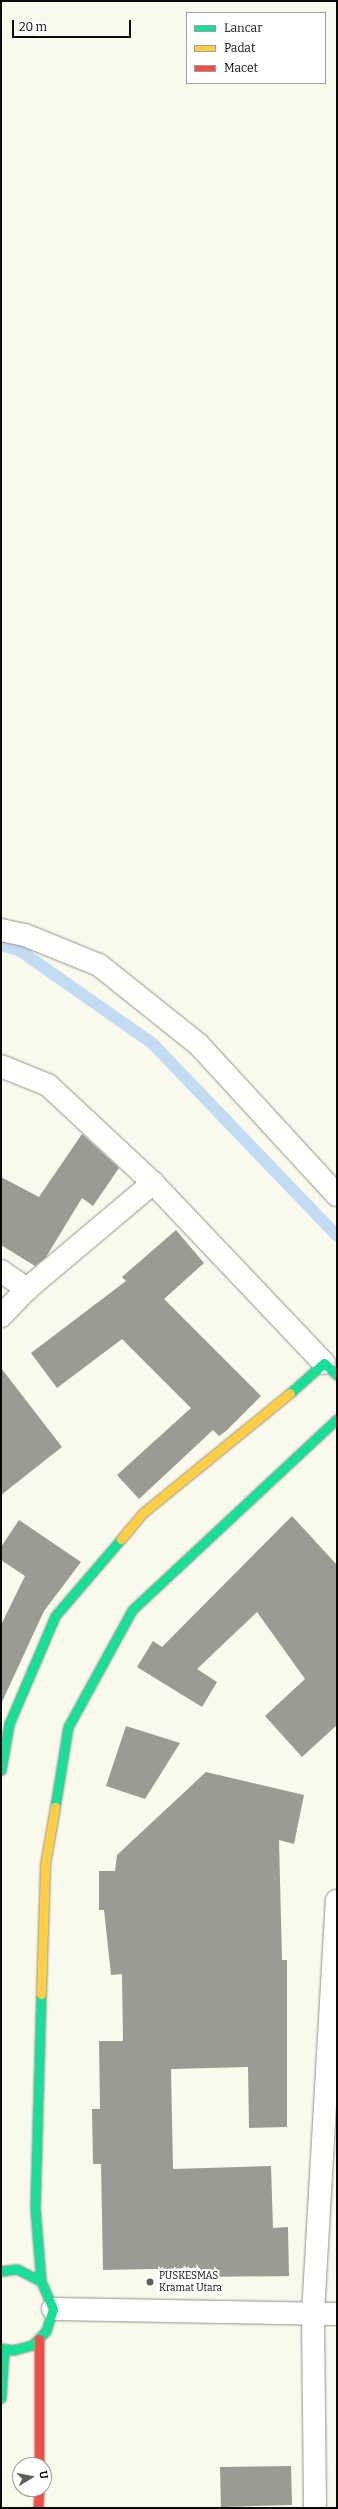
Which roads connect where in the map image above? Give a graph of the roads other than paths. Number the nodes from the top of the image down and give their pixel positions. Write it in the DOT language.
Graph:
graph roads {
  1 [pos="1,930"];
  2 [pos="1,1066"];
  3 [pos="153,1183"];
  4 [pos="337,1195"];
  5 [pos="1,1271"];
  6 [pos="27,1289"];
  7 [pos="1,1316"];
  8 [pos="331,1369"];
  9 [pos="337,1419"];
  10 [pos="1,1770"];
  11 [pos="337,1901"];
  12 [pos="333,2058"];
  13 [pos="1,2271"];
  14 [pos="41,2281"];
  15 [pos="52,2309"];
  16 [pos="313,2314"];
  17 [pos="337,2314"];
  18 [pos="39,2339"];
  19 [pos="2,2348"];
  20 [pos="1,2398"];
  21 [pos="39,2457"];
  22 [pos="39,2497"];
  23 [pos="38,2508"];
  24 [pos="315,2508"];
  1 -- 4 [label="street"];
  2 -- 3 [label="street"];
  3 -- 6 [label="street"];
  3 -- 8 [label="street"];
  5 -- 6 [label="street"];
  6 -- 7 [label="street"];
  8 -- 10 [label="street"];
  9 -- 14 [label="street"];
  11 -- 12 [label="street"];
  12 -- 16 [label="street"];
  13 -- 14 [label="street"];
  14 -- 15 [label="street"];
  15 -- 16 [label="street"];
  15 -- 18 [label="street"];
  16 -- 17 [label="street"];
  16 -- 24 [label="street"];
  18 -- 19 [label="street"];
  18 -- 21 [label="street"];
  19 -- 20 [label="street"];
  22 -- 23 [label="street"];
}
